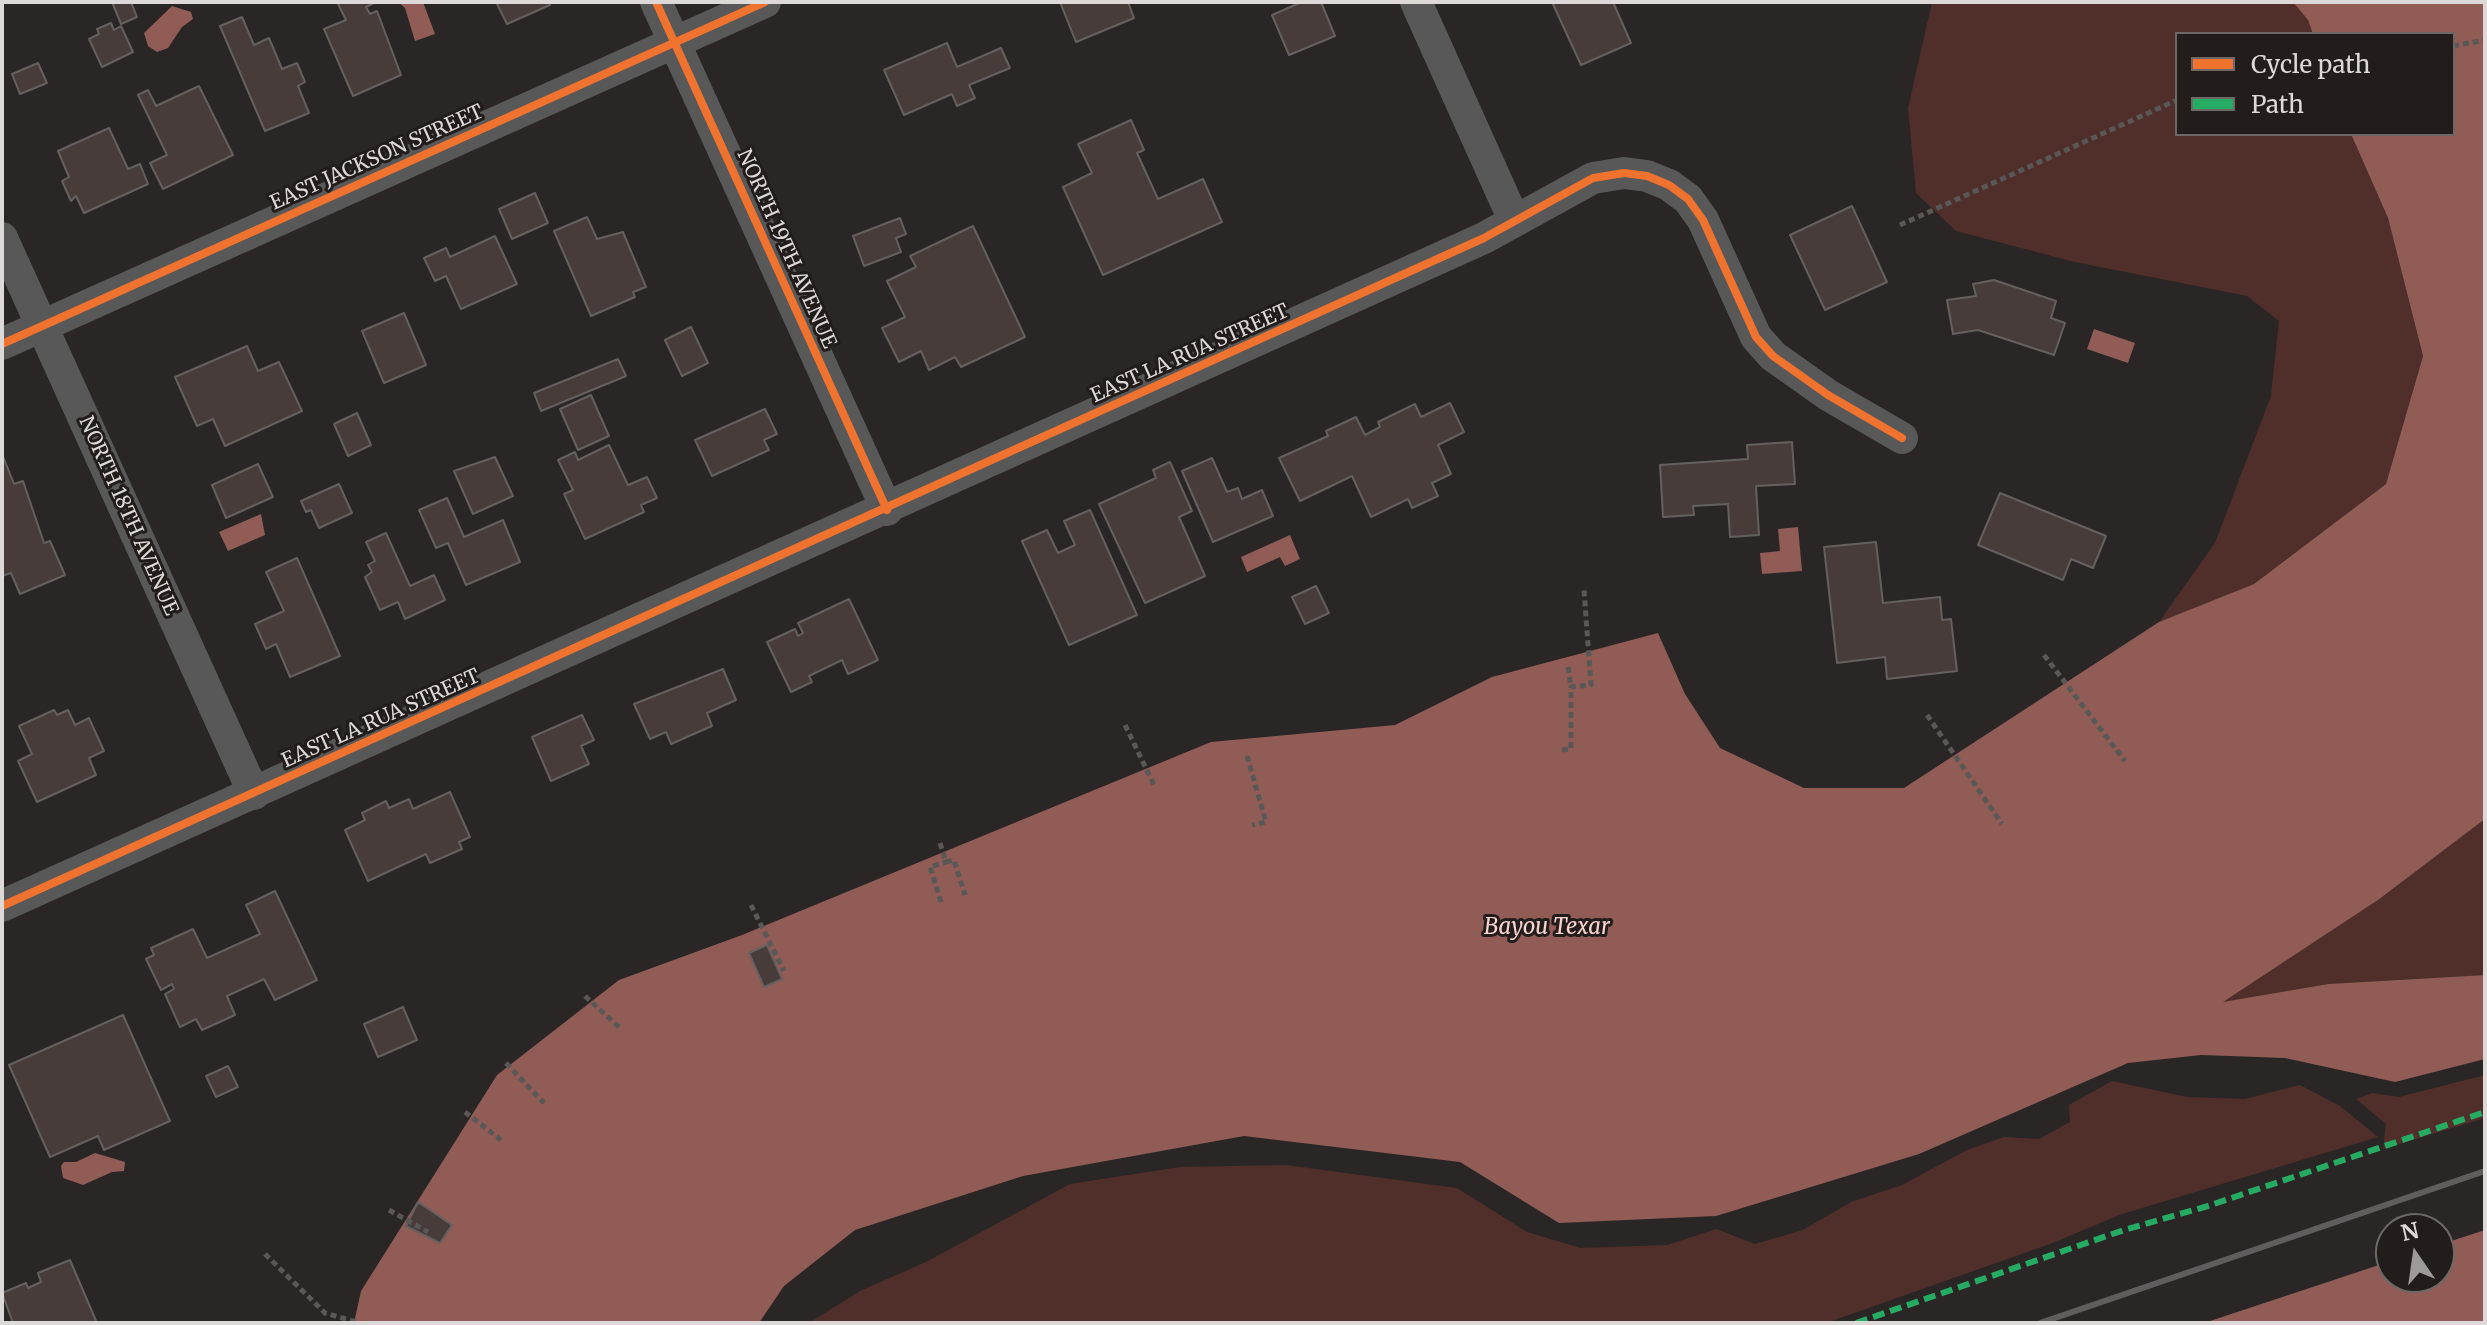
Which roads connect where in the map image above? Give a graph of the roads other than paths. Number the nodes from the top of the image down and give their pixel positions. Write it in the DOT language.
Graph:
graph roads {
  1 [pos="656,2"];
  2 [pos="765,2"];
  3 [pos="1416,2"];
  4 [pos="674,42"];
  5 [pos="1514,220"];
  6 [pos="2,238"];
  7 [pos="42,326"];
  8 [pos="2,344"];
  9 [pos="1902,438"];
  10 [pos="887,510"];
  11 [pos="254,794"];
  12 [pos="2,906"];
  1 -- 4 [label="street, NORTH 19TH AVENUE"];
  2 -- 4 [label="street, EAST JACKSON STREET"];
  3 -- 5 [label="street"];
  4 -- 7 [label="street, EAST JACKSON STREET"];
  4 -- 10 [label="street, NORTH 19TH AVENUE"];
  5 -- 9 [label="street, EAST LA RUA STREET"];
  5 -- 10 [label="street, EAST LA RUA STREET"];
  6 -- 7 [label="street, NORTH 18TH AVENUE"];
  7 -- 8 [label="street, EAST JACKSON STREET"];
  7 -- 11 [label="street, NORTH 18TH AVENUE"];
  10 -- 11 [label="street, EAST LA RUA STREET"];
  11 -- 12 [label="street, EAST LA RUA STREET"];
}
